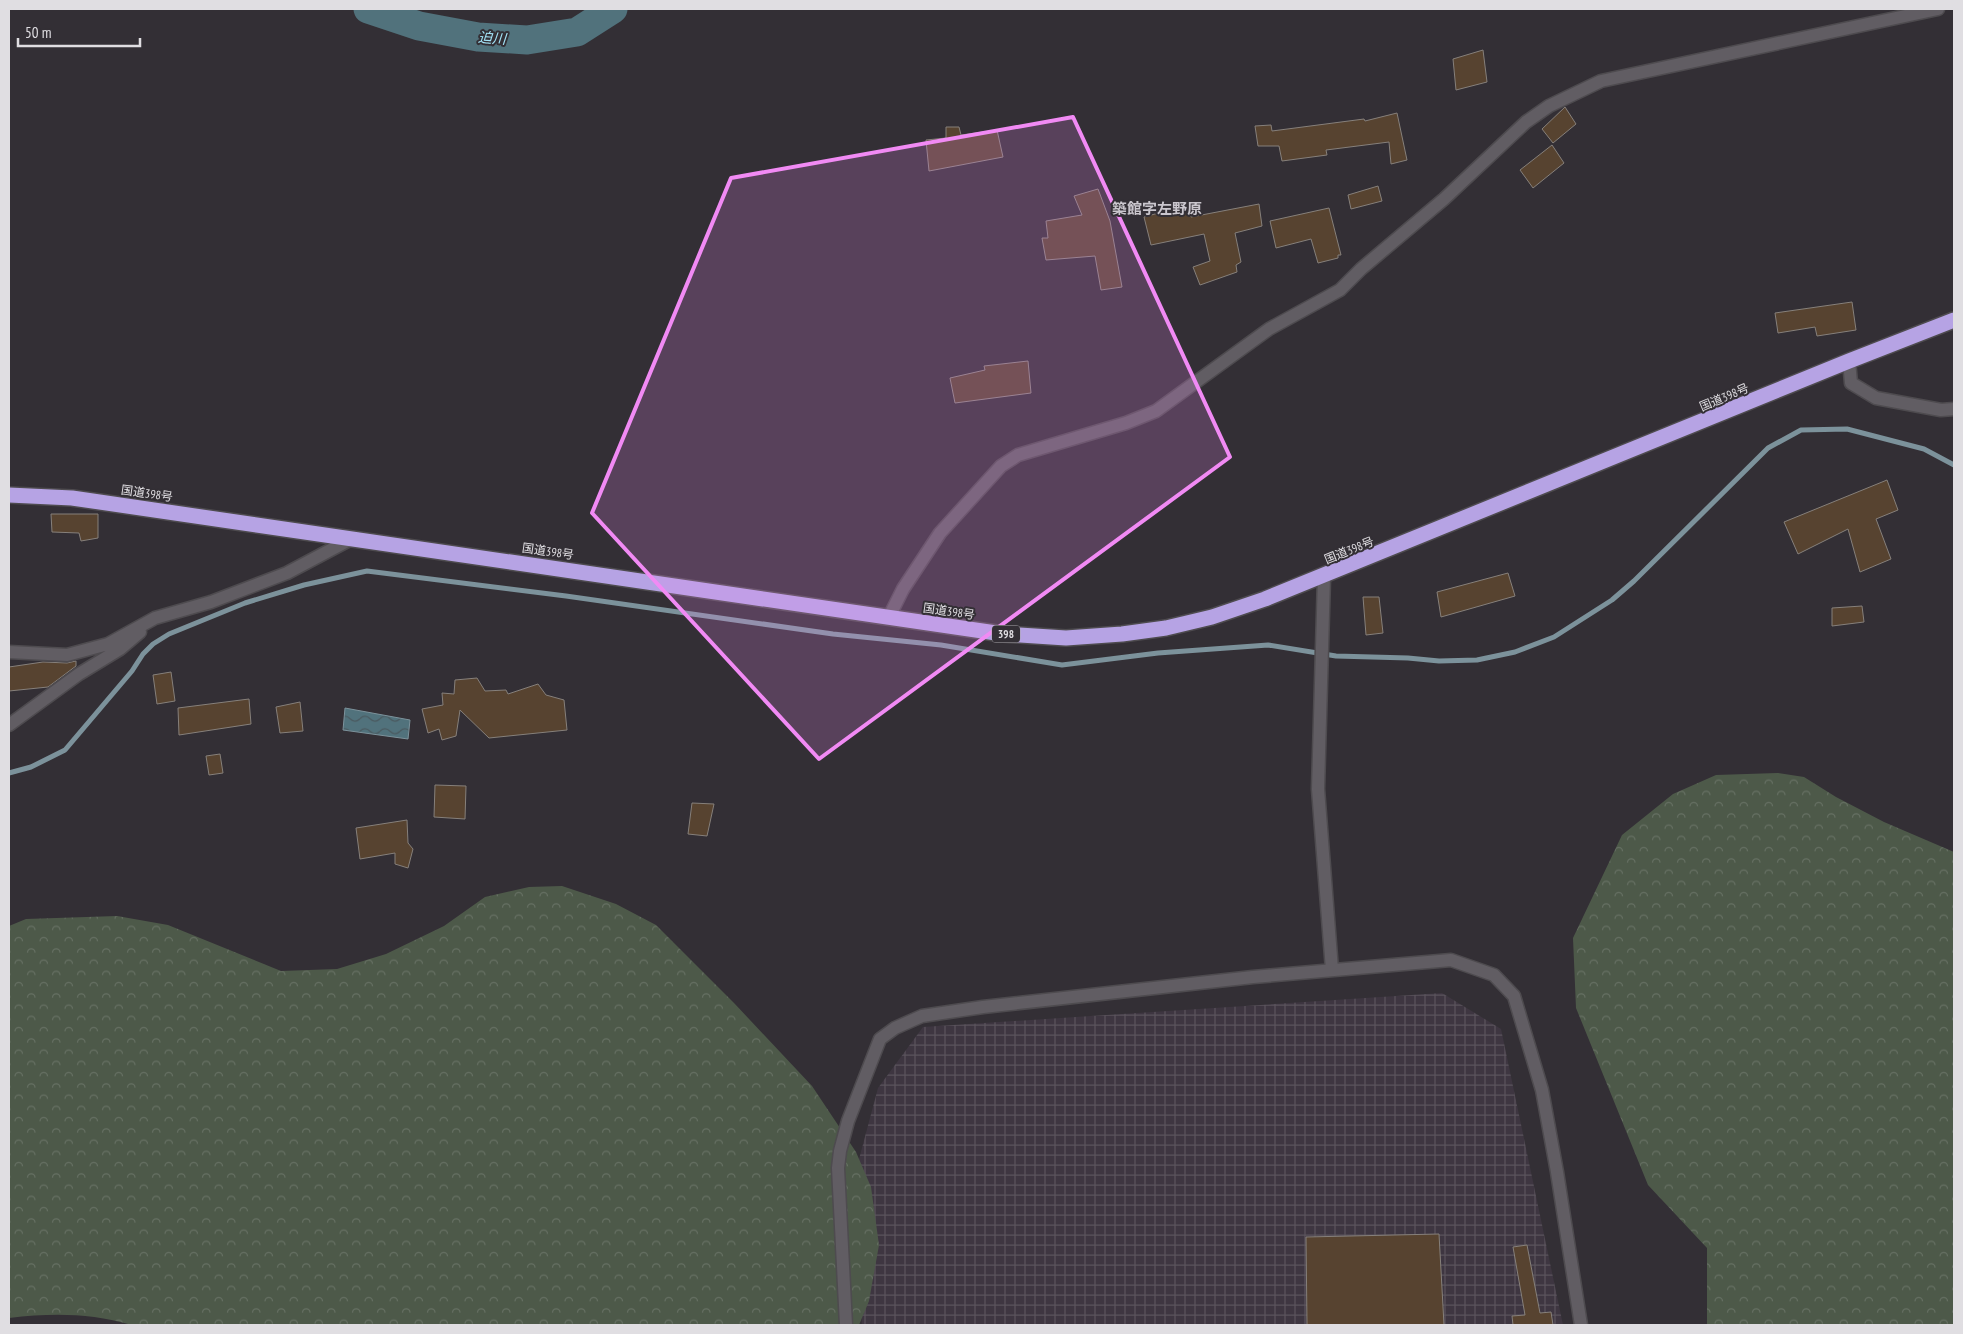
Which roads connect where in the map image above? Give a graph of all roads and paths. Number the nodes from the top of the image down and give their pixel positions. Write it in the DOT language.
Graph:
graph roads {
  1 [pos="1938,9"];
  2 [pos="1954,320"];
  3 [pos="1849,361"];
  4 [pos="1954,409"];
  5 [pos="9,495"];
  6 [pos="353,538"];
  7 [pos="1324,577"];
  8 [pos="889,617"];
  9 [pos="155,618"];
  10 [pos="9,652"];
  11 [pos="9,725"];
  12 [pos="1332,970"];
  13 [pos="846,1325"];
  14 [pos="1581,1325"];
  1 -- 8 [label="street"];
  2 -- 3 [label="highway, 国道398号 / 398"];
  3 -- 4 [label="street"];
  3 -- 7 [label="highway, 国道398号 / 398"];
  5 -- 6 [label="highway, 国道398号 / 398"];
  6 -- 8 [label="highway, 国道398号 / 398"];
  6 -- 9 [label="street"];
  7 -- 8 [label="highway, 国道398号 / 398"];
  7 -- 12 [label="street"];
  9 -- 10 [label="street"];
  9 -- 11 [label="street"];
  12 -- 13 [label="street"];
  12 -- 14 [label="street"];
}
